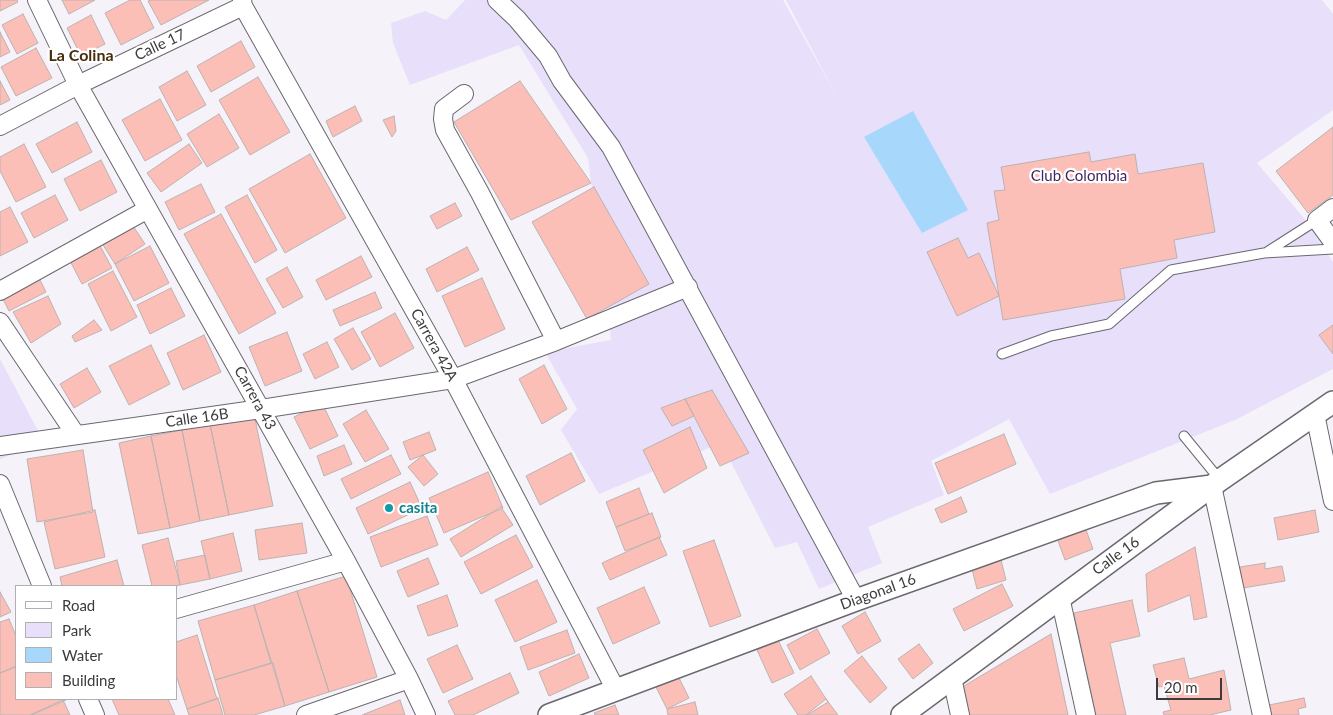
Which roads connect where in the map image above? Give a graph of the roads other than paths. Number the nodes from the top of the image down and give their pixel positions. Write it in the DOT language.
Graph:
graph roads {
  1 [pos="37,0"];
  2 [pos="497,0"];
  3 [pos="243,3"];
  4 [pos="78,85"];
  5 [pos="464,94"];
  6 [pos="0,126"];
  7 [pos="1333,208"];
  8 [pos="148,209"];
  9 [pos="1317,220"];
  10 [pos="1333,242"];
  11 [pos="1333,249"];
  12 [pos="1264,253"];
  13 [pos="688,287"];
  14 [pos="0,292"];
  15 [pos="0,322"];
  16 [pos="556,341"];
  17 [pos="1002,354"];
  18 [pos="453,379"];
  19 [pos="1333,402"];
  20 [pos="261,409"];
  21 [pos="1315,414"];
  22 [pos="76,435"];
  23 [pos="1184,436"];
  24 [pos="0,446"];
  25 [pos="1216,483"];
  26 [pos="0,484"];
  27 [pos="1333,501"];
  28 [pos="346,561"];
  29 [pos="42,585"];
  30 [pos="1060,597"];
  31 [pos="856,600"];
  32 [pos="178,607"];
  33 [pos="952,678"];
  34 [pos="409,679"];
  35 [pos="616,690"];
  36 [pos="88,700"];
  37 [pos="94,715"];
  38 [pos="306,715"];
  39 [pos="426,715"];
  40 [pos="548,715"];
  41 [pos="902,715"];
  42 [pos="960,715"];
  43 [pos="1086,715"];
  44 [pos="1262,715"];
  1 -- 4 [label="street, Carrera 43"];
  2 -- 13 [label="street"];
  3 -- 4 [label="street, Calle 17"];
  3 -- 18 [label="street, Carrera 42A"];
  4 -- 6 [label="street, Calle 17"];
  4 -- 8 [label="street, Carrera 43"];
  5 -- 16 [label="street"];
  7 -- 9 [label="street"];
  8 -- 14 [label="street"];
  8 -- 20 [label="street, Carrera 43"];
  9 -- 10 [label="street"];
  9 -- 12 [label="lane"];
  11 -- 12 [label="lane"];
  12 -- 17 [label="lane"];
  13 -- 16 [label="street, Calle 16B"];
  13 -- 31 [label="street"];
  15 -- 22 [label="street"];
  16 -- 18 [label="street, Calle 16B"];
  18 -- 20 [label="street, Calle 16B"];
  18 -- 35 [label="street, Carrera 42A"];
  19 -- 21 [label="street, Calle 16"];
  20 -- 22 [label="street, Calle 16B"];
  20 -- 28 [label="street, Carrera 43"];
  21 -- 25 [label="street, Calle 16"];
  21 -- 27 [label="street"];
  22 -- 24 [label="street, Calle 16B"];
  23 -- 25 [label="lane"];
  25 -- 30 [label="street, Calle 16"];
  25 -- 31 [label="street, Diagonal 16"];
  25 -- 44 [label="street"];
  26 -- 29 [label="street"];
  28 -- 32 [label="street"];
  28 -- 34 [label="street, Carrera 43"];
  30 -- 33 [label="street, Calle 16"];
  30 -- 43 [label="street"];
  31 -- 35 [label="street, Diagonal 16"];
  33 -- 41 [label="street, Calle 16"];
  33 -- 42 [label="street"];
  34 -- 38 [label="street"];
  34 -- 39 [label="street, Carrera 43"];
  35 -- 40 [label="street, Diagonal 16"];
  36 -- 37 [label="street"];
}
